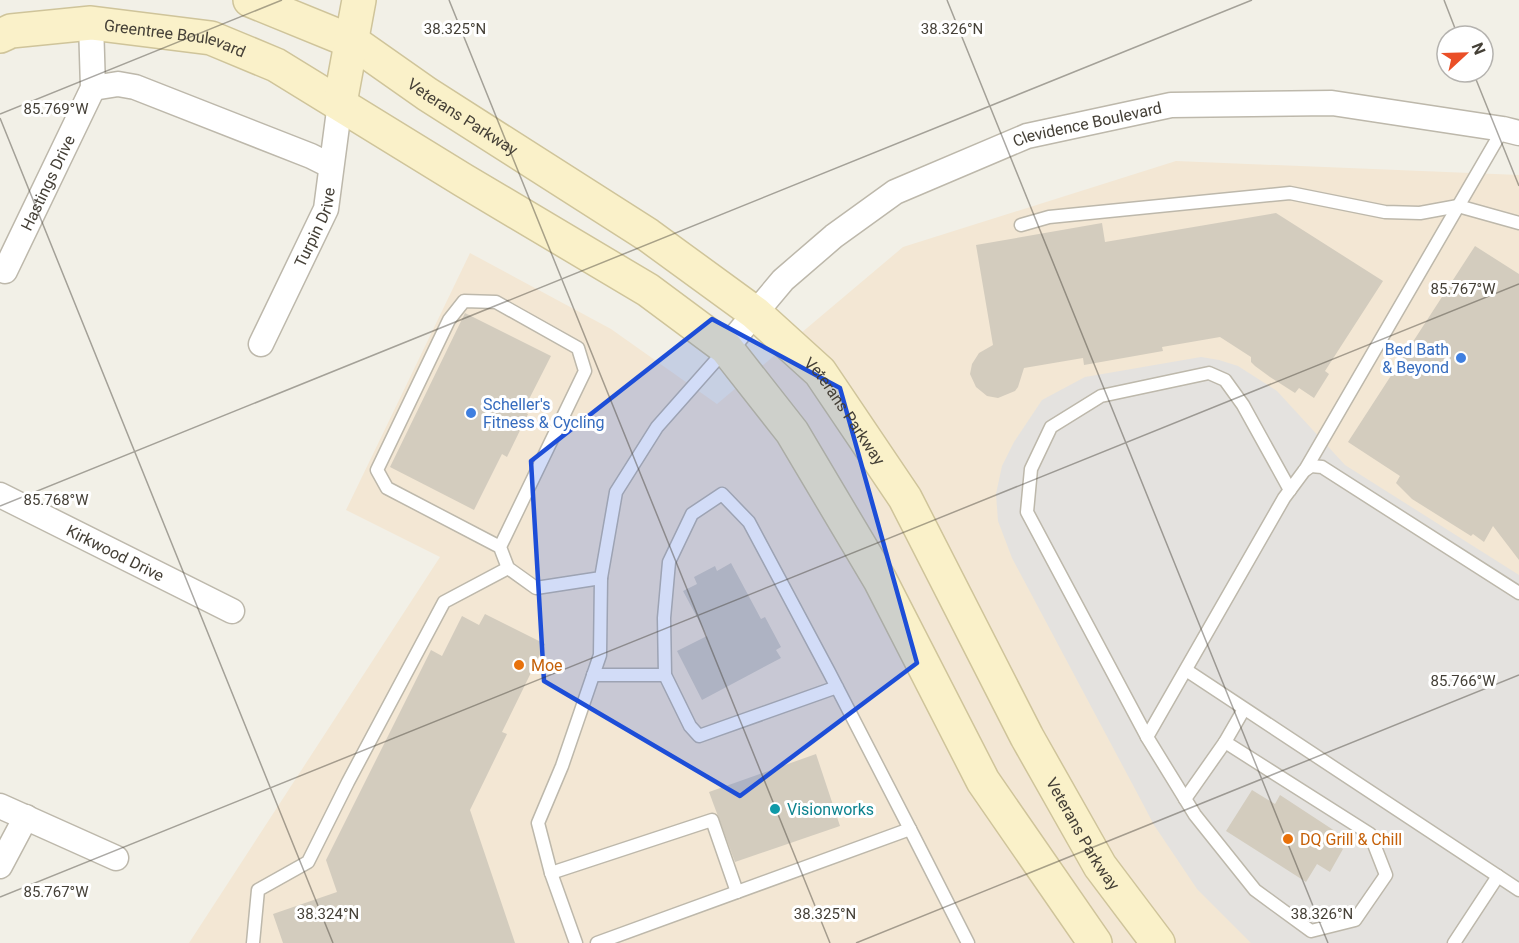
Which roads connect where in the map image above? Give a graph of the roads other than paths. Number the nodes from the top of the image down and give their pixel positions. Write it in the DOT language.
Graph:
graph roads {
  1 [pos="250,0"];
  2 [pos="359,0"];
  3 [pos="92,23"];
  4 [pos="0,36"];
  5 [pos="353,42"];
  6 [pos="93,88"];
  7 [pos="340,103"];
  8 [pos="1511,131"];
  9 [pos="331,166"];
  10 [pos="1458,206"];
  11 [pos="1519,223"];
  12 [pos="1021,225"];
  13 [pos="5,271"];
  14 [pos="755,313"];
  15 [pos="261,344"];
  16 [pos="726,348"];
  17 [pos="1304,471"];
  18 [pos="1290,490"];
  19 [pos="0,495"];
  20 [pos="500,547"];
  21 [pos="508,568"];
  22 [pos="601,578"];
  23 [pos="1519,592"];
  24 [pos="232,610"];
  25 [pos="1186,670"];
  26 [pos="593,675"];
  27 [pos="665,675"];
  28 [pos="837,687"];
  29 [pos="1244,709"];
  30 [pos="1147,737"];
  31 [pos="1224,742"];
  32 [pos="1185,799"];
  33 [pos="0,806"];
  34 [pos="26,817"];
  35 [pos="910,829"];
  36 [pos="116,858"];
  37 [pos="0,866"];
  38 [pos="552,873"];
  39 [pos="1498,876"];
  40 [pos="1519,890"];
  41 [pos="737,892"];
  42 [pos="253,943"];
  43 [pos="576,943"];
  44 [pos="597,943"];
  45 [pos="968,943"];
  46 [pos="1095,943"];
  47 [pos="1158,943"];
  48 [pos="1454,943"];
  1 -- 5 [label="main road"];
  2 -- 5 [label="main road"];
  3 -- 4 [label="main road, Greentree Boulevard"];
  3 -- 6 [label="street, Hastings Drive"];
  3 -- 7 [label="main road, Greentree Boulevard"];
  5 -- 7 [label="main road"];
  5 -- 14 [label="main road, Veterans Parkway"];
  6 -- 9 [label="street"];
  6 -- 13 [label="street, Hastings Drive"];
  7 -- 9 [label="street, Turpin Drive"];
  7 -- 16 [label="main road"];
  8 -- 10 [label="lane"];
  8 -- 14 [label="street, Clevidence Boulevard"];
  9 -- 15 [label="street, Turpin Drive"];
  10 -- 11 [label="lane"];
  10 -- 12 [label="lane"];
  10 -- 17 [label="lane"];
  14 -- 16 [label="street, Clevidence Boulevard"];
  14 -- 47 [label="main road, Veterans Parkway"];
  16 -- 22 [label="lane"];
  16 -- 46 [label="main road"];
  17 -- 18 [label="lane"];
  17 -- 23 [label="lane"];
  18 -- 25 [label="lane"];
  18 -- 30 [label="lane"];
  19 -- 24 [label="street, Kirkwood Drive"];
  20 -- 20 [label="lane"];
  20 -- 21 [label="lane"];
  21 -- 22 [label="lane"];
  21 -- 42 [label="lane"];
  22 -- 26 [label="lane"];
  25 -- 29 [label="lane"];
  25 -- 30 [label="lane"];
  26 -- 27 [label="lane"];
  26 -- 38 [label="lane"];
  27 -- 28 [label="lane"];
  27 -- 28 [label="lane"];
  28 -- 35 [label="lane"];
  29 -- 31 [label="lane"];
  29 -- 39 [label="lane"];
  30 -- 32 [label="lane"];
  31 -- 32 [label="lane"];
  31 -- 32 [label="lane"];
  33 -- 34 [label="street"];
  34 -- 36 [label="street"];
  34 -- 37 [label="street"];
  35 -- 41 [label="lane"];
  35 -- 45 [label="lane"];
  38 -- 41 [label="lane"];
  38 -- 43 [label="lane"];
  39 -- 40 [label="lane"];
  39 -- 48 [label="lane"];
  41 -- 44 [label="lane"];
}
